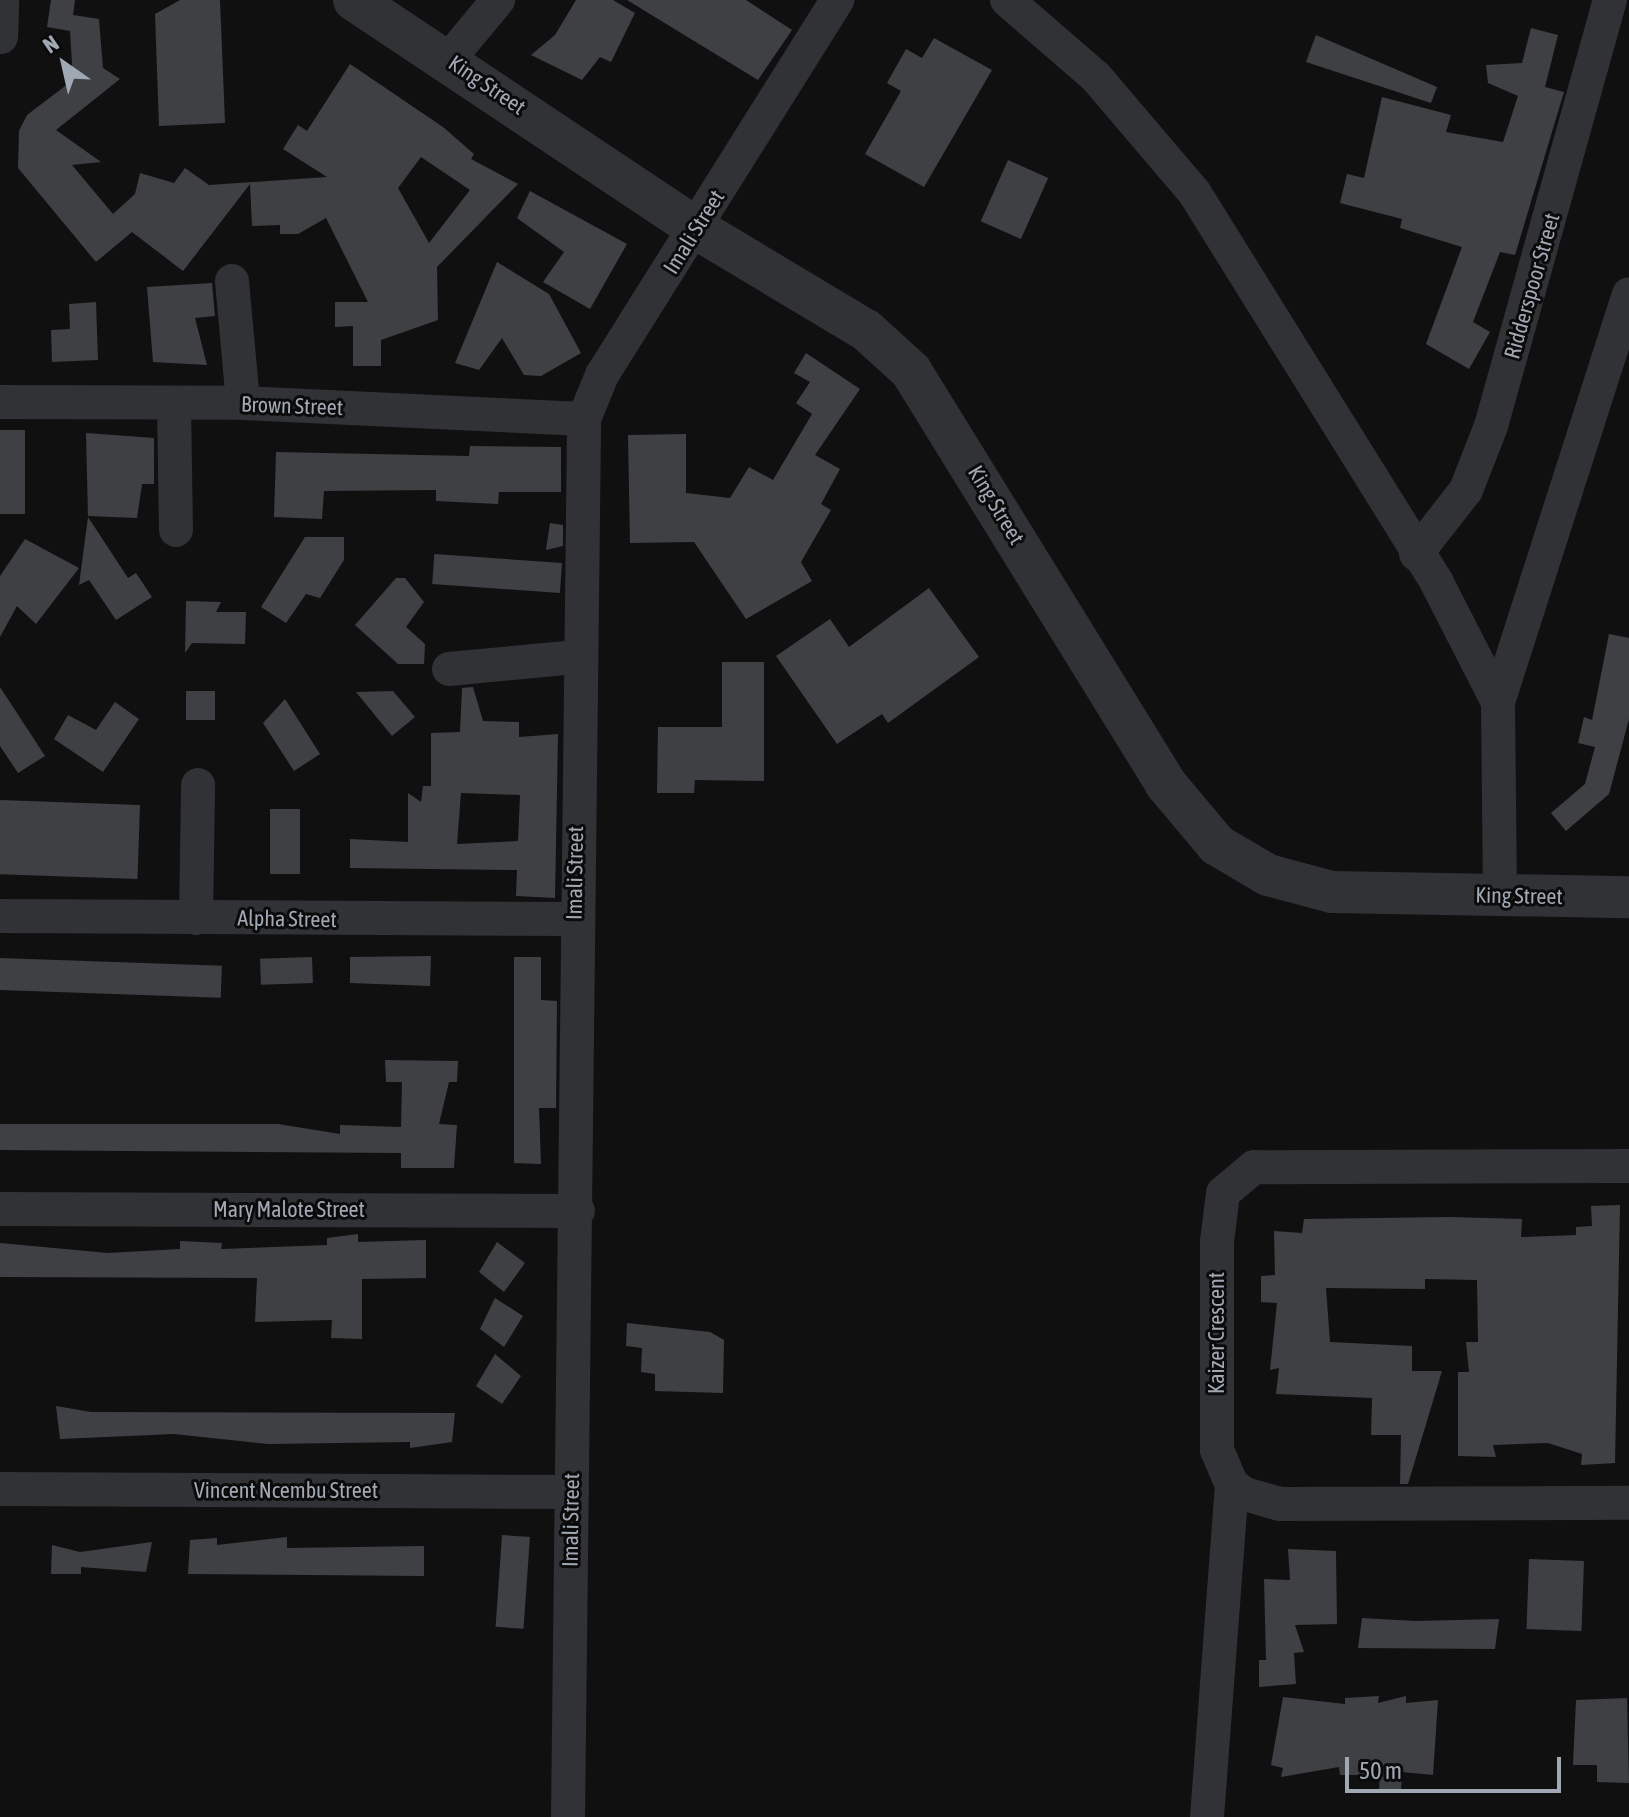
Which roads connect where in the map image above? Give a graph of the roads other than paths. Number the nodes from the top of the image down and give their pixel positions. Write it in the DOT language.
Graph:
graph roads {
  1 [pos="2,0"];
  2 [pos="354,0"];
  3 [pos="498,0"];
  4 [pos="837,0"];
  5 [pos="1007,0"];
  6 [pos="1610,0"];
  7 [pos="1,37"];
  8 [pos="449,59"];
  9 [pos="697,229"];
  10 [pos="232,281"];
  11 [pos="1629,295"];
  12 [pos="0,402"];
  13 [pos="243,403"];
  14 [pos="174,404"];
  15 [pos="584,419"];
  16 [pos="176,530"];
  17 [pos="1416,554"];
  18 [pos="577,657"];
  19 [pos="449,669"];
  20 [pos="1498,702"];
  21 [pos="198,785"];
  22 [pos="1500,895"];
  23 [pos="1629,897"];
  24 [pos="0,916"];
  25 [pos="196,918"];
  26 [pos="574,919"];
  27 [pos="1629,1166"];
  28 [pos="0,1209"];
  29 [pos="578,1211"];
  30 [pos="1232,1485"];
  31 [pos="0,1489"];
  32 [pos="572,1492"];
  33 [pos="1629,1503"];
  34 [pos="568,1817"];
  35 [pos="1207,1817"];
  1 -- 7 [label="street"];
  2 -- 8 [label="street, King Street"];
  3 -- 8 [label="street"];
  4 -- 9 [label="street, Imali Street"];
  5 -- 17 [label="street"];
  6 -- 17 [label="street, Ridderspoor Street"];
  8 -- 9 [label="street, King Street"];
  9 -- 15 [label="street, Imali Street"];
  9 -- 22 [label="street, King Street"];
  10 -- 13 [label="street"];
  11 -- 20 [label="street"];
  12 -- 14 [label="street, Brown Street"];
  13 -- 14 [label="street, Brown Street"];
  13 -- 15 [label="street, Brown Street"];
  14 -- 16 [label="street"];
  15 -- 18 [label="street, Imali Street"];
  17 -- 20 [label="street"];
  18 -- 19 [label="street"];
  18 -- 26 [label="street, Imali Street"];
  20 -- 22 [label="street"];
  21 -- 25 [label="street"];
  22 -- 23 [label="street, King Street"];
  24 -- 25 [label="street, Alpha Street"];
  25 -- 26 [label="street, Alpha Street"];
  26 -- 29 [label="street, Imali Street"];
  27 -- 30 [label="street, Kaizer Crescent"];
  28 -- 29 [label="street, Mary Malote Street"];
  29 -- 32 [label="street, Imali Street"];
  30 -- 33 [label="street"];
  30 -- 35 [label="street"];
  31 -- 32 [label="street, Vincent Ncembu Street"];
  32 -- 34 [label="street, Imali Street"];
}
